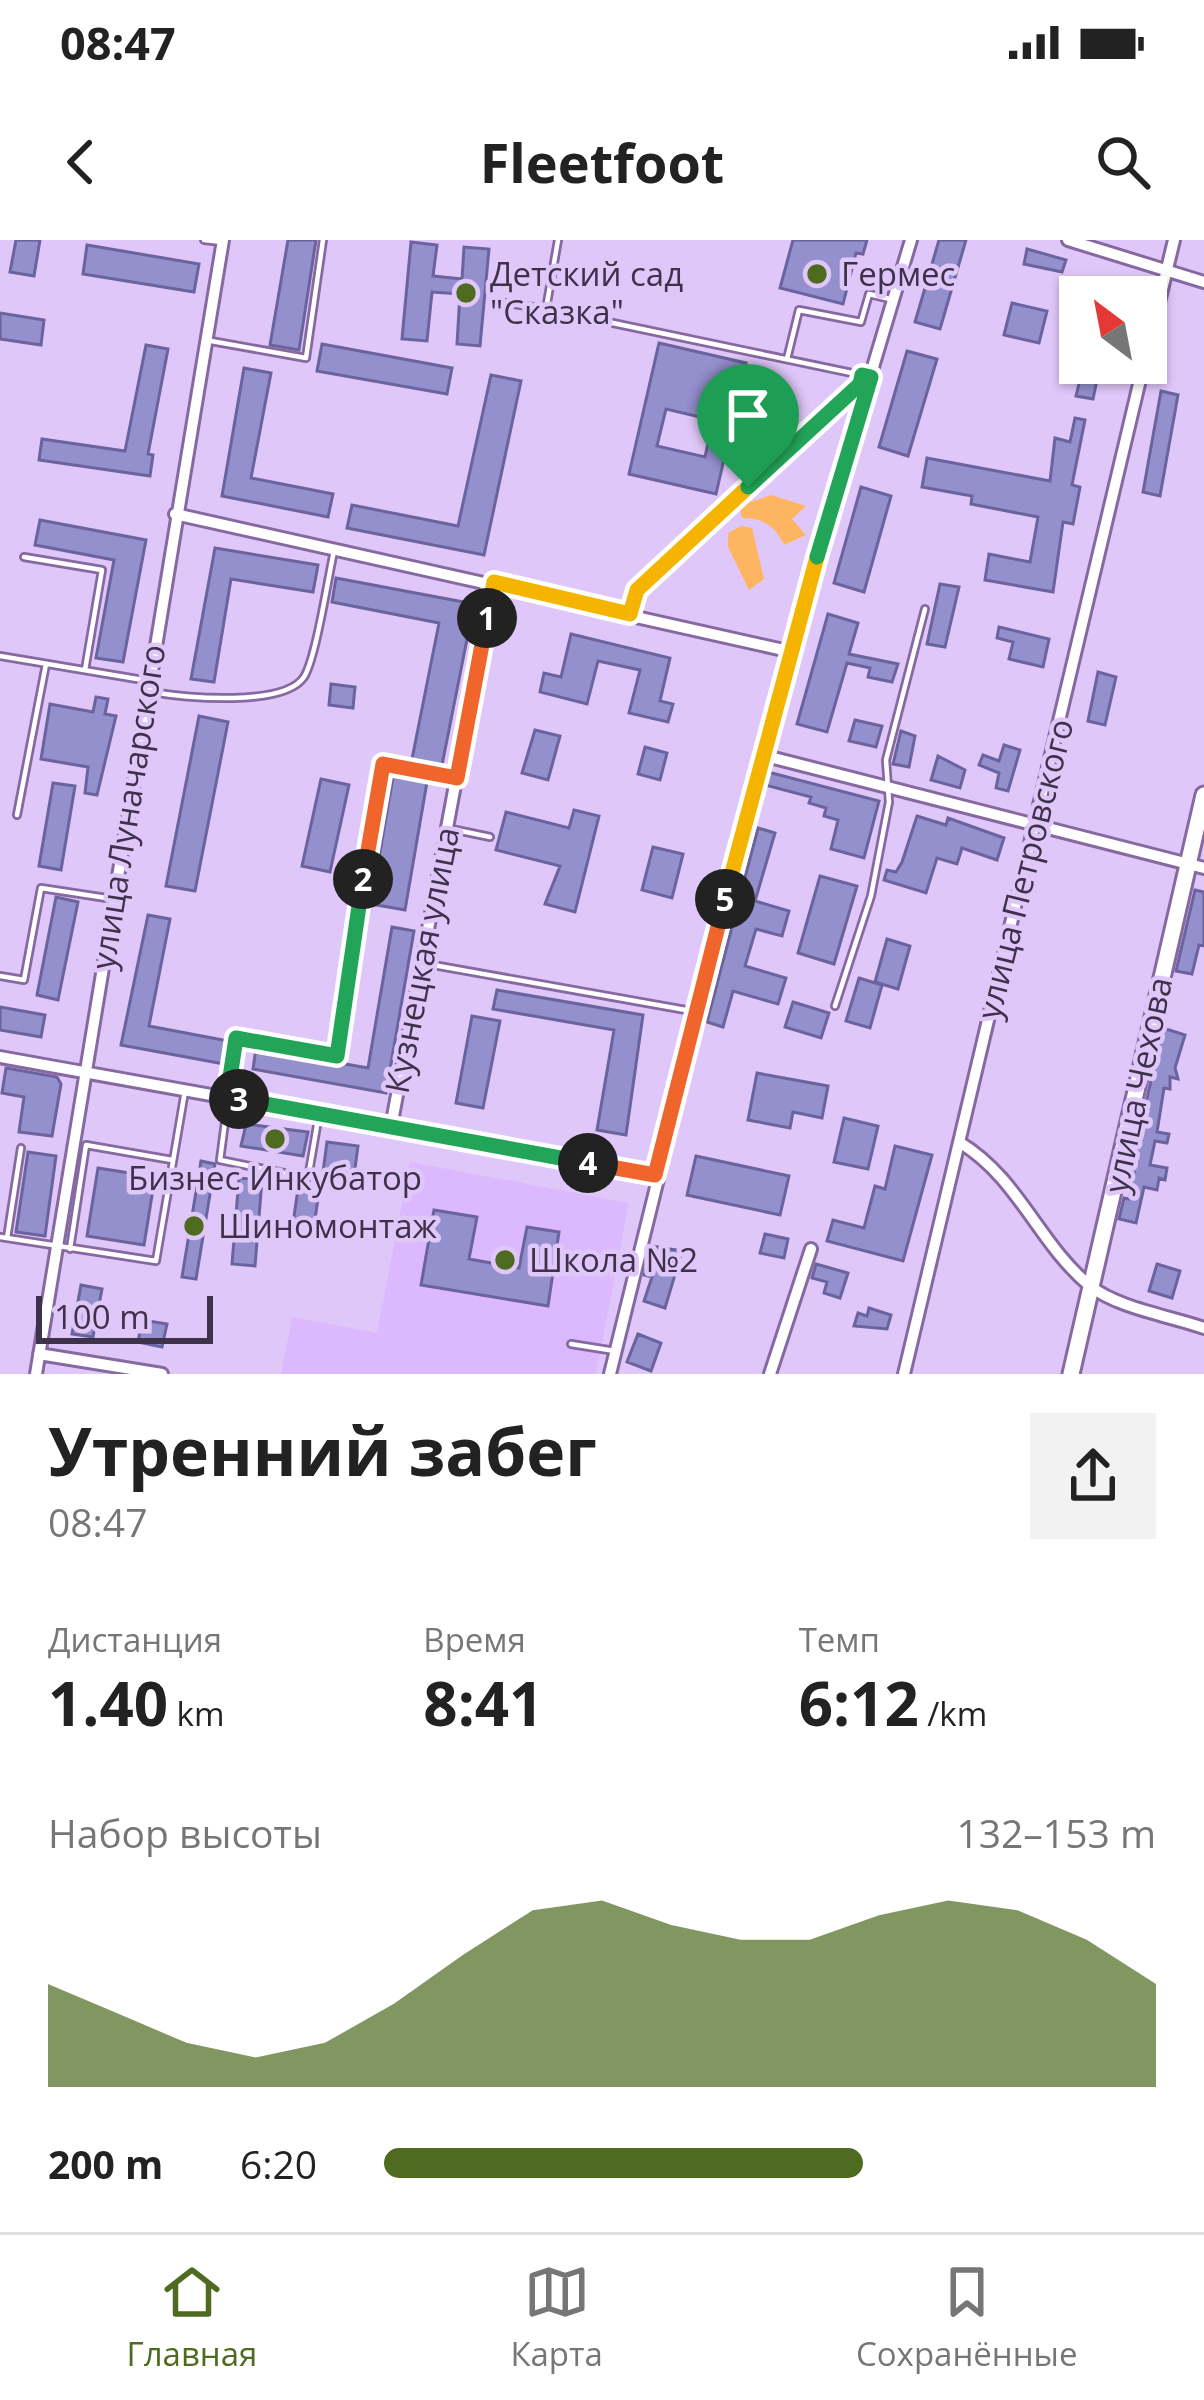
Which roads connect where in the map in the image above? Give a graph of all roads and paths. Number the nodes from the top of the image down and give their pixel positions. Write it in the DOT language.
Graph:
graph roads {
  1 [pos="204,240"];
  2 [pos="323,240"];
  3 [pos="558,240"];
  4 [pos="911,240"];
  5 [pos="1068,240"];
  6 [pos="1174,240"];
  7 [pos="222,241"];
  8 [pos="1166,272"];
  9 [pos="1165,276"];
  10 [pos="1204,282"];
  11 [pos="894,300"];
  12 [pos="506,303"];
  13 [pos="545,309"];
  14 [pos="206,340"];
  15 [pos="787,359"];
  16 [pos="867,376"];
  17 [pos="1139,384"];
  18 [pos="175,514"];
  19 [pos="335,550"];
  20 [pos="24,556"];
  21 [pos="494,582"];
  22 [pos="925,610"];
  23 [pos="630,614"];
  24 [pos="788,651"];
  25 [pos="0,656"];
  26 [pos="46,664"];
  27 [pos="86,670"];
  28 [pos="148,686"];
  29 [pos="762,754"];
  30 [pos="457,778"];
  31 [pos="884,784"];
  32 [pos="1204,795"];
  33 [pos="17,815"];
  34 [pos="1036,826"];
  35 [pos="447,828"];
  36 [pos="490,837"];
  37 [pos="1186,862"];
  38 [pos="1204,868"];
  39 [pos="113,899"];
  40 [pos="422,963"];
  41 [pos="0,976"];
  42 [pos="835,1006"];
  43 [pos="697,1012"];
  44 [pos="0,1057"];
  45 [pos="83,1073"];
  46 [pos="185,1090"];
  47 [pos="227,1097"];
  48 [pos="319,1114"];
  49 [pos="391,1127"];
  50 [pos="959,1142"];
  51 [pos="72,1143"];
  52 [pos="86,1145"];
  53 [pos="20,1148"];
  54 [pos="173,1160"];
  55 [pos="655,1175"];
  56 [pos="3,1238"];
  57 [pos="56,1247"];
  58 [pos="70,1249"];
  59 [pos="811,1249"];
  60 [pos="1093,1289"];
  61 [pos="1204,1328"];
  62 [pos="571,1344"];
  63 [pos="615,1351"];
  64 [pos="39,1354"];
  65 [pos="36,1374"];
  66 [pos="162,1374"];
  67 [pos="610,1374"];
  68 [pos="770,1374"];
  69 [pos="904,1374"];
  70 [pos="1071,1374"];
  1 -- 7 [label="lane"];
  2 -- 14 [label="lane"];
  3 -- 13 [label="lane"];
  4 -- 11 [label="street"];
  5 -- 8 [label="street"];
  6 -- 8 [label="street, улица Петровского"];
  7 -- 14 [label="street, улица Луначарского"];
  8 -- 9 [label="street, улица Петровского"];
  8 -- 10 [label="street"];
  11 -- 15 [label="lane"];
  11 -- 16 [label="street"];
  12 -- 13 [label="lane"];
  13 -- 15 [label="lane"];
  14 -- 18 [label="street, улица Луначарского"];
  15 -- 16 [label="lane"];
  16 -- 23 [label="path"];
  16 -- 24 [label="street"];
  17 -- 34 [label="street, улица Петровского"];
  18 -- 19 [label="street"];
  18 -- 28 [label="street, улица Луначарского"];
  19 -- 21 [label="street"];
  19 -- 28 [label="lane"];
  20 -- 27 [label="lane"];
  21 -- 23 [label="street"];
  21 -- 30 [label="street, Кузнецкая улица"];
  22 -- 31 [label="lane"];
  23 -- 24 [label="street"];
  24 -- 29 [label="street"];
  25 -- 26 [label="lane"];
  26 -- 27 [label="lane"];
  26 -- 33 [label="lane"];
  27 -- 28 [label="lane"];
  28 -- 39 [label="street, улица Луначарского"];
  29 -- 31 [label="street"];
  29 -- 43 [label="street"];
  30 -- 35 [label="street, Кузнецкая улица"];
  30 -- 47 [label="lane"];
  31 -- 34 [label="street"];
  31 -- 42 [label="lane"];
  32 -- 37 [label="street, улица Чехова"];
  34 -- 37 [label="street"];
  34 -- 50 [label="street, улица Петровского"];
  35 -- 36 [label="lane"];
  35 -- 40 [label="street, Кузнецкая улица"];
  37 -- 38 [label="street"];
  37 -- 60 [label="street, улица Чехова"];
  39 -- 41 [label="lane"];
  39 -- 45 [label="street, улица Луначарского"];
  40 -- 43 [label="lane"];
  40 -- 49 [label="street, Кузнецкая улица"];
  43 -- 55 [label="street"];
  44 -- 45 [label="street"];
  45 -- 46 [label="street"];
  45 -- 51 [label="street, улица Луначарского"];
  46 -- 47 [label="street"];
  46 -- 54 [label="lane"];
  47 -- 48 [label="street"];
  47 -- 48 [label="lane"];
  48 -- 49 [label="street"];
  49 -- 55 [label="street"];
  50 -- 60 [label="street"];
  50 -- 69 [label="street, улица Петровского"];
  51 -- 52 [label="lane"];
  51 -- 57 [label="street, улица Луначарского"];
  52 -- 54 [label="lane"];
  52 -- 58 [label="lane"];
  53 -- 56 [label="lane"];
  54 -- 58 [label="lane"];
  55 -- 63 [label="street"];
  56 -- 57 [label="lane"];
  57 -- 58 [label="lane"];
  57 -- 64 [label="street, улица Луначарского"];
  59 -- 68 [label="street"];
  60 -- 61 [label="street"];
  60 -- 70 [label="street, улица Чехова"];
  62 -- 63 [label="lane"];
  63 -- 67 [label="street"];
  64 -- 65 [label="street, улица Луначарского"];
  64 -- 66 [label="street"];
}
